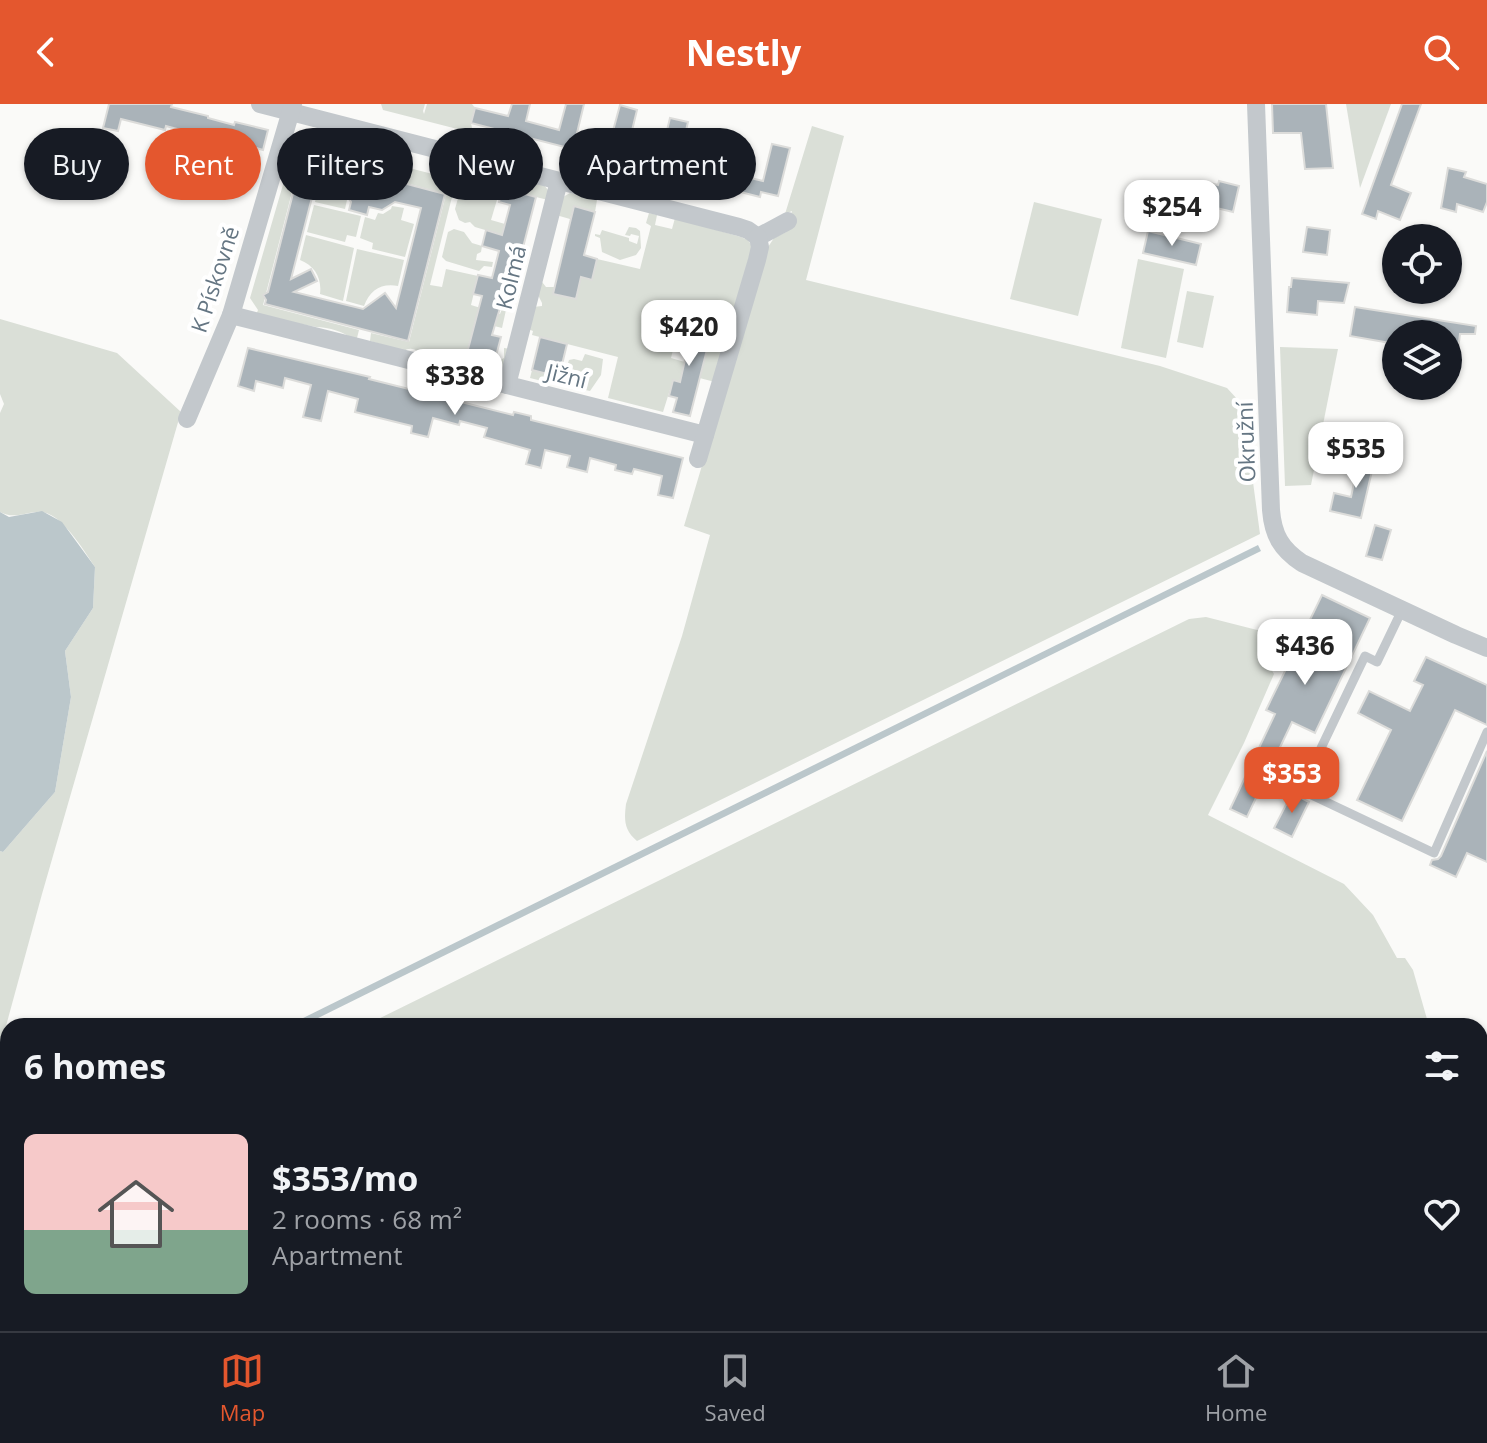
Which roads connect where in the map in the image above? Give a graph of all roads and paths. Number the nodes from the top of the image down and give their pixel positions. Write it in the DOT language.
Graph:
graph roads {
  1 [pos="260,104"];
  2 [pos="1256,104"];
  3 [pos="292,108"];
  4 [pos="559,181"];
  5 [pos="632,200"];
  6 [pos="788,221"];
  7 [pos="758,237"];
  8 [pos="231,315"];
  9 [pos="507,385"];
  10 [pos="187,419"];
  11 [pos="705,435"];
  12 [pos="698,459"];
  13 [pos="1402,610"];
  14 [pos="1487,648"];
  15 [pos="1487,732"];
  1 -- 3 [label="street"];
  2 -- 13 [label="street, Okružní"];
  3 -- 4 [label="street"];
  3 -- 8 [label="street, K Pískovně"];
  4 -- 9 [label="street, Kolmá"];
  5 -- 7 [label="street"];
  6 -- 7 [label="street"];
  7 -- 11 [label="street"];
  8 -- 9 [label="street, Jižní"];
  8 -- 10 [label="street, K Pískovně"];
  9 -- 11 [label="street, Jižní"];
  11 -- 12 [label="street"];
  13 -- 14 [label="street, Okružní"];
  13 -- 15 [label="lane"];
}
